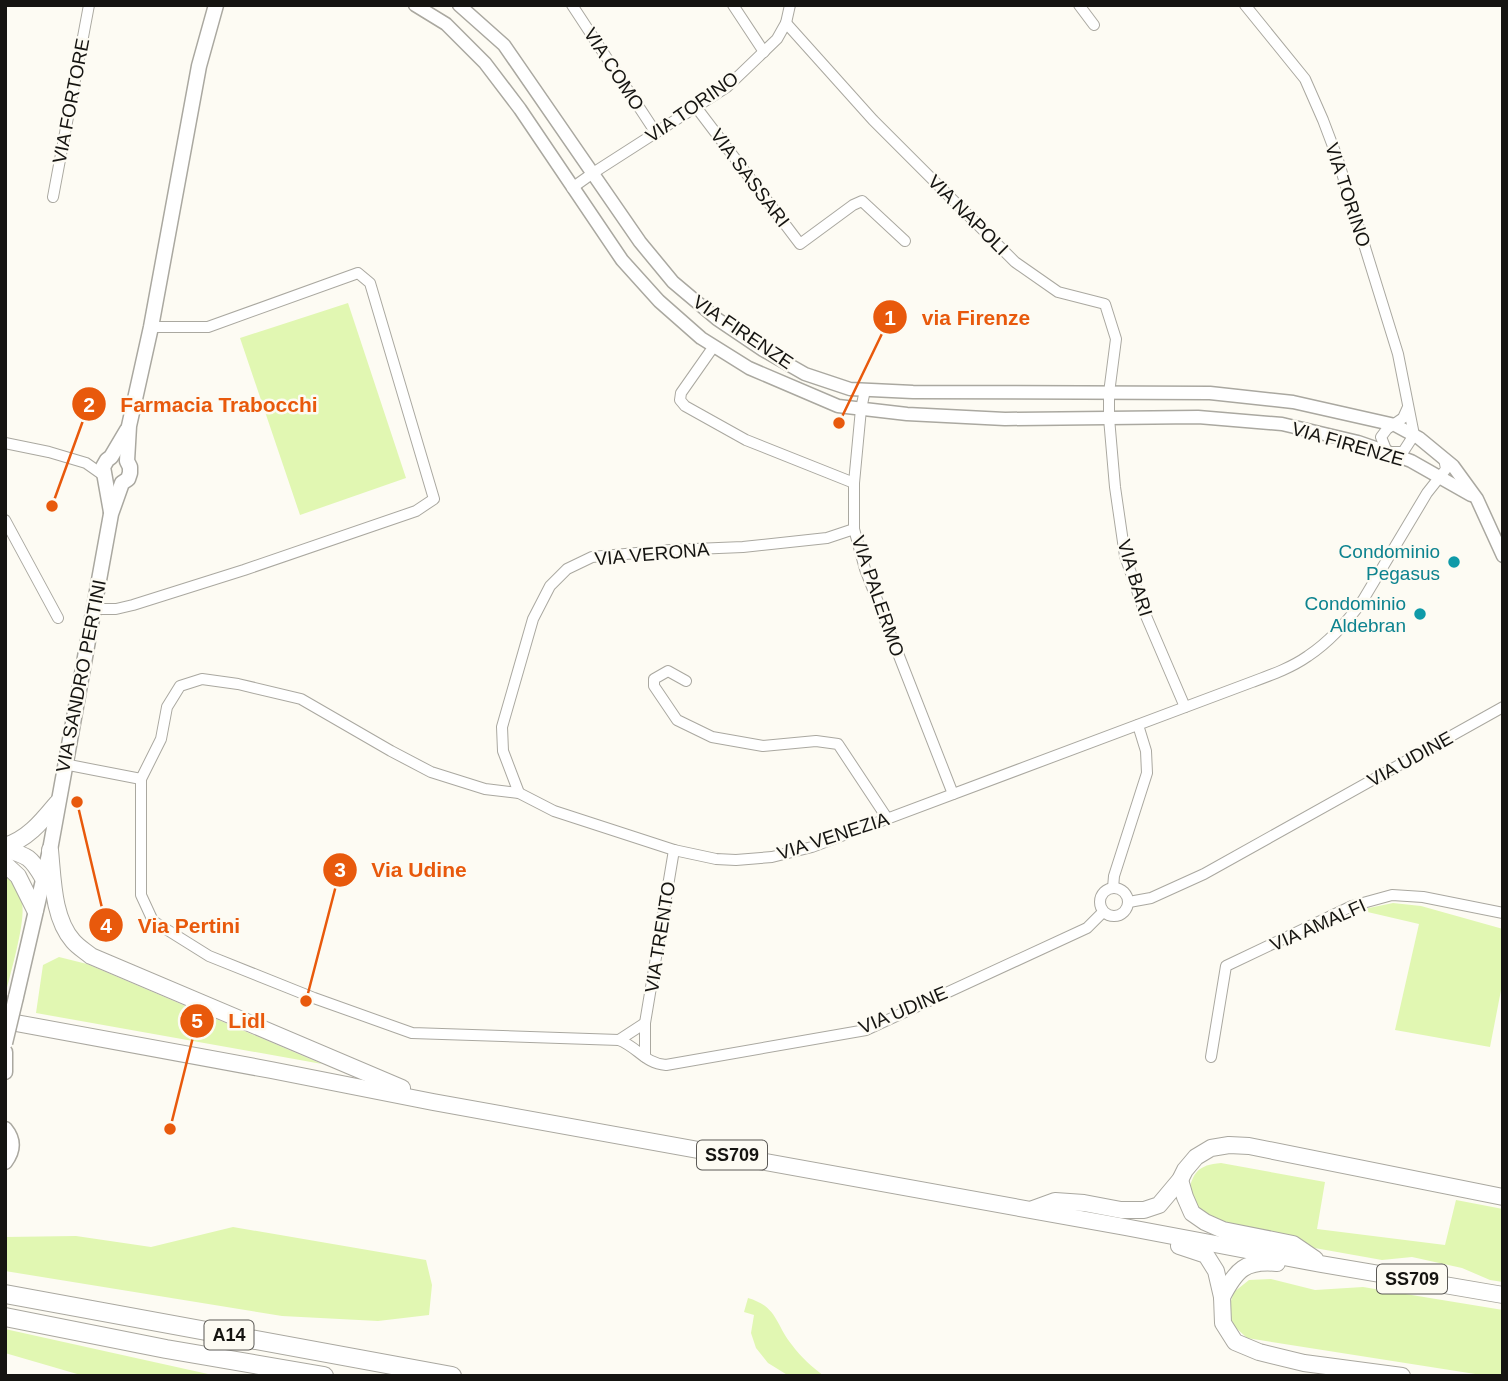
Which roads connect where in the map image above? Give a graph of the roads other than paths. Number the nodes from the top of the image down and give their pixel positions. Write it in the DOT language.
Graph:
graph roads {
  1 [pos="89,5"];
  2 [pos="216,5"];
  3 [pos="415,5"];
  4 [pos="459,5"];
  5 [pos="572,5"];
  6 [pos="733,5"];
  7 [pos="790,5"];
  8 [pos="1079,5"];
  9 [pos="1245,5"];
  10 [pos="786,23"];
  11 [pos="1094,25"];
  12 [pos="764,52"];
  13 [pos="696,107"];
  14 [pos="656,133"];
  15 [pos="593,173"];
  16 [pos="572,188"];
  17 [pos="53,197"];
  18 [pos="905,241"];
  19 [pos="151,327"];
  20 [pos="714,346"];
  21 [pos="865,390"];
  22 [pos="1109,396"];
  23 [pos="1408,407"];
  24 [pos="861,409"];
  25 [pos="1109,418"];
  26 [pos="1395,425"];
  27 [pos="130,426"];
  28 [pos="1414,435"];
  29 [pos="5,443"];
  30 [pos="1387,452"];
  31 [pos="1444,457"];
  32 [pos="109,458"];
  33 [pos="127,461"];
  34 [pos="86,463"];
  35 [pos="1440,477"];
  36 [pos="105,478"];
  37 [pos="122,483"];
  38 [pos="854,483"];
  39 [pos="1477,499"];
  40 [pos="111,514"];
  41 [pos="5,520"];
  42 [pos="854,529"];
  43 [pos="1503,556"];
  44 [pos="93,609"];
  45 [pos="58,618"];
  46 [pos="686,681"];
  47 [pos="1185,707"];
  48 [pos="1503,707"];
  49 [pos="1138,725"];
  50 [pos="64,764"];
  51 [pos="141,779"];
  52 [pos="519,793"];
  53 [pos="953,794"];
  54 [pos="57,803"];
  55 [pos="887,818"];
  56 [pos="5,848"];
  57 [pos="50,850"];
  58 [pos="674,850"];
  59 [pos="5,864"];
  60 [pos="43,878"];
  61 [pos="1113,888"];
  62 [pos="1129,902"];
  63 [pos="35,910"];
  64 [pos="1103,912"];
  65 [pos="1503,913"];
  66 [pos="5,1021"];
  67 [pos="645,1023"];
  68 [pos="619,1040"];
  69 [pos="5,1043"];
  70 [pos="5,1052"];
  71 [pos="645,1057"];
  72 [pos="1211,1057"];
  73 [pos="5,1072"];
  74 [pos="433,1102"];
  75 [pos="5,1129"];
  76 [pos="5,1162"];
  77 [pos="1181,1180"];
  78 [pos="1503,1197"];
  79 [pos="1031,1210"];
  80 [pos="1125,1227"];
  81 [pos="1321,1264"];
  82 [pos="5,1294"];
  83 [pos="1503,1295"];
  84 [pos="1222,1297"];
  85 [pos="5,1317"];
  86 [pos="324,1376"];
  87 [pos="452,1376"];
  88 [pos="1402,1376"];
  1 -- 17 [label="street, VIA FORTORE"];
  2 -- 19 [label="main road, VIA SANDRO PERTINI"];
  3 -- 16 [label="street, VIA FIRENZE"];
  4 -- 15 [label="street, VIA FIRENZE"];
  5 -- 14 [label="street, VIA COMO"];
  6 -- 12 [label="street"];
  7 -- 10 [label="street, VIA TORINO"];
  8 -- 11 [label="street"];
  9 -- 23 [label="street, VIA TORINO"];
  10 -- 12 [label="street, VIA TORINO"];
  10 -- 22 [label="street, VIA NAPOLI"];
  12 -- 13 [label="street, VIA TORINO"];
  13 -- 14 [label="street, VIA TORINO"];
  13 -- 18 [label="street, VIA SASSARI"];
  14 -- 15 [label="street, VIA TORINO"];
  15 -- 16 [label="street, VIA TORINO"];
  15 -- 21 [label="street, VIA FIRENZE"];
  16 -- 20 [label="street, VIA FIRENZE"];
  19 -- 27 [label="main road, VIA SANDRO PERTINI"];
  19 -- 44 [label="street"];
  20 -- 24 [label="street, VIA FIRENZE"];
  20 -- 38 [label="street"];
  21 -- 22 [label="street, VIA FIRENZE"];
  21 -- 24 [label="street, VIA PALERMO"];
  22 -- 25 [label="street, VIA BARI"];
  22 -- 26 [label="street, VIA FIRENZE"];
  23 -- 26 [label="street"];
  23 -- 28 [label="street, VIA TORINO"];
  24 -- 25 [label="street, VIA FIRENZE"];
  24 -- 38 [label="street, VIA PALERMO"];
  25 -- 30 [label="street, VIA FIRENZE"];
  25 -- 47 [label="street, VIA BARI"];
  26 -- 28 [label="street, VIA FIRENZE"];
  26 -- 30 [label="street"];
  27 -- 32 [label="main road, VIA SANDRO PERTINI"];
  27 -- 33 [label="main road, VIA SANDRO PERTINI"];
  28 -- 30 [label="street"];
  28 -- 31 [label="street, VIA FIRENZE"];
  29 -- 34 [label="street"];
  30 -- 35 [label="street, VIA FIRENZE"];
  31 -- 35 [label="street, VIA VENEZIA"];
  31 -- 39 [label="street, VIA FIRENZE"];
  32 -- 33 [label="main road"];
  32 -- 34 [label="street"];
  32 -- 36 [label="main road, VIA SANDRO PERTINI"];
  33 -- 37 [label="main road, VIA SANDRO PERTINI"];
  34 -- 36 [label="street"];
  35 -- 39 [label="street, VIA FIRENZE"];
  35 -- 47 [label="street, VIA VENEZIA"];
  36 -- 37 [label="main road"];
  36 -- 40 [label="main road, VIA SANDRO PERTINI"];
  37 -- 40 [label="main road, VIA SANDRO PERTINI"];
  38 -- 42 [label="street, VIA PALERMO"];
  39 -- 43 [label="street"];
  40 -- 44 [label="main road, VIA SANDRO PERTINI"];
  41 -- 45 [label="street"];
  42 -- 52 [label="street, VIA VERONA"];
  42 -- 53 [label="street, VIA PALERMO"];
  44 -- 50 [label="main road, VIA SANDRO PERTINI"];
  46 -- 55 [label="street"];
  47 -- 49 [label="street, VIA VENEZIA"];
  48 -- 62 [label="street, VIA UDINE"];
  49 -- 53 [label="street, VIA VENEZIA"];
  49 -- 61 [label="street, VIA UDINE"];
  50 -- 51 [label="street"];
  50 -- 54 [label="main road, VIA SANDRO PERTINI"];
  51 -- 52 [label="street, VIA VENEZIA"];
  51 -- 68 [label="street"];
  52 -- 58 [label="street, VIA VENEZIA"];
  53 -- 55 [label="street, VIA VENEZIA"];
  54 -- 56 [label="highway"];
  54 -- 57 [label="main road, VIA SANDRO PERTINI"];
  55 -- 58 [label="street, VIA VENEZIA"];
  56 -- 60 [label="highway"];
  57 -- 60 [label="main road, VIA SANDRO PERTINI"];
  57 -- 74 [label="highway"];
  58 -- 67 [label="street, VIA TRENTO"];
  59 -- 63 [label="highway"];
  60 -- 63 [label="main road, VIA SANDRO PERTINI"];
  61 -- 62 [label="street"];
  61 -- 64 [label="street, VIA UDINE"];
  62 -- 64 [label="street, VIA UDINE"];
  63 -- 69 [label="main road, VIA SANDRO PERTINI, bridge"];
  64 -- 71 [label="street, VIA UDINE"];
  65 -- 72 [label="street, VIA AMALFI"];
  66 -- 74 [label="highway, SS709"];
  67 -- 68 [label="street"];
  67 -- 71 [label="street"];
  68 -- 71 [label="street, VIA UDINE"];
  70 -- 73 [label="main road"];
  74 -- 79 [label="highway, SS709"];
  75 -- 76 [label="main road"];
  77 -- 78 [label="highway"];
  77 -- 79 [label="highway"];
  77 -- 81 [label="highway"];
  79 -- 80 [label="highway, SS709"];
  80 -- 81 [label="highway, SS709"];
  80 -- 84 [label="highway"];
  81 -- 83 [label="highway, SS709"];
  81 -- 84 [label="highway"];
  82 -- 87 [label="highway, A14"];
  84 -- 88 [label="highway"];
  85 -- 86 [label="highway, A14"];
}
